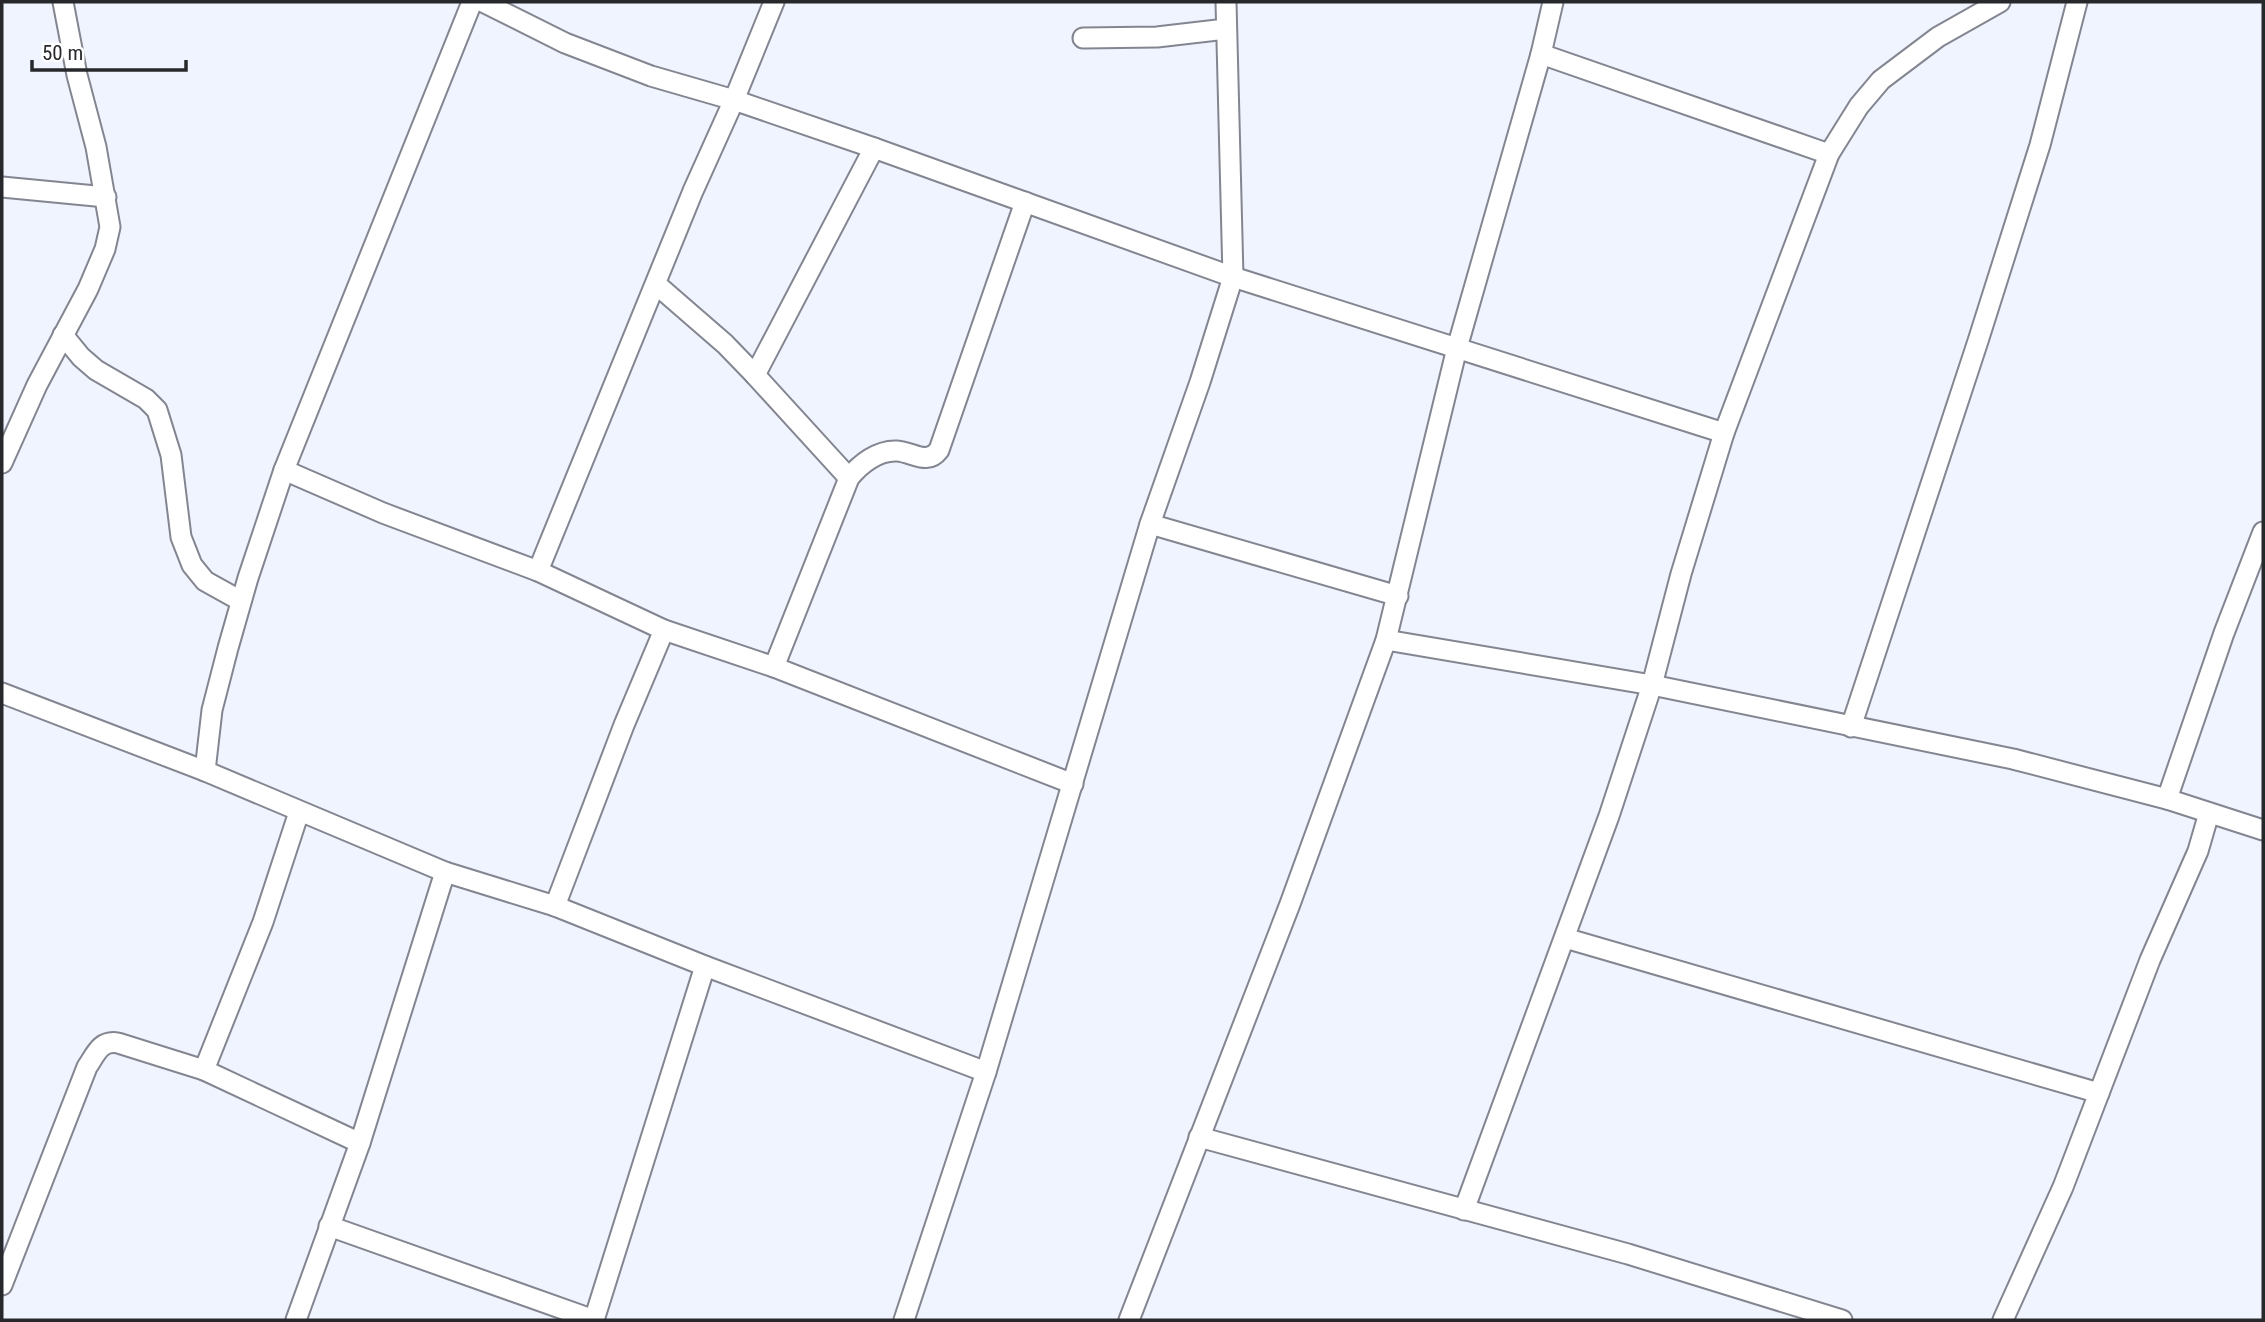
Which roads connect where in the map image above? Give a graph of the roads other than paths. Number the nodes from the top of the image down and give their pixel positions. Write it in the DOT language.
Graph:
graph roads {
  1 [pos="63,2"];
  2 [pos="472,2"];
  3 [pos="483,2"];
  4 [pos="774,2"];
  5 [pos="1226,2"];
  6 [pos="1553,2"];
  7 [pos="2000,2"];
  8 [pos="2077,2"];
  9 [pos="1226,29"];
  10 [pos="1083,38"];
  11 [pos="1541,54"];
  12 [pos="734,100"];
  13 [pos="874,148"];
  14 [pos="1829,154"];
  15 [pos="2,187"];
  16 [pos="106,197"];
  17 [pos="1025,202"];
  18 [pos="1233,277"];
  19 [pos="657,285"];
  20 [pos="63,335"];
  21 [pos="1457,348"];
  22 [pos="755,375"];
  23 [pos="1724,433"];
  24 [pos="2,463"];
  25 [pos="284,470"];
  26 [pos="849,478"];
  27 [pos="1150,524"];
  28 [pos="2263,532"];
  29 [pos="538,571"];
  30 [pos="1398,596"];
  31 [pos="241,601"];
  32 [pos="664,630"];
  33 [pos="1386,640"];
  34 [pos="774,667"];
  35 [pos="1652,685"];
  36 [pos="2,693"];
  37 [pos="1851,727"];
  38 [pos="205,771"];
  39 [pos="1073,785"];
  40 [pos="2167,799"];
  41 [pos="299,812"];
  42 [pos="2209,813"];
  43 [pos="2263,830"];
  44 [pos="445,872"];
  45 [pos="555,906"];
  46 [pos="1565,938"];
  47 [pos="705,966"];
  48 [pos="204,1070"];
  49 [pos="986,1072"];
  50 [pos="2099,1093"];
  51 [pos="1199,1137"];
  52 [pos="360,1143"];
  53 [pos="1464,1210"];
  54 [pos="329,1226"];
  55 [pos="2,1285"];
  56 [pos="296,1320"];
  57 [pos="594,1320"];
  58 [pos="904,1320"];
  59 [pos="1129,1320"];
  60 [pos="1842,1320"];
  61 [pos="2003,1320"];
  1 -- 16 [label="street"];
  2 -- 25 [label="street"];
  3 -- 12 [label="street"];
  4 -- 12 [label="street"];
  5 -- 9 [label="street"];
  6 -- 11 [label="street"];
  7 -- 14 [label="street"];
  8 -- 37 [label="street"];
  9 -- 10 [label="street"];
  9 -- 18 [label="street"];
  11 -- 14 [label="street"];
  11 -- 21 [label="street"];
  12 -- 13 [label="street"];
  12 -- 19 [label="street"];
  13 -- 17 [label="street"];
  13 -- 22 [label="street"];
  14 -- 23 [label="street"];
  15 -- 16 [label="street"];
  16 -- 20 [label="street"];
  17 -- 18 [label="street"];
  17 -- 26 [label="street"];
  18 -- 21 [label="street"];
  18 -- 27 [label="street"];
  19 -- 22 [label="street"];
  19 -- 29 [label="street"];
  20 -- 24 [label="street"];
  20 -- 31 [label="street"];
  21 -- 23 [label="street"];
  21 -- 30 [label="street"];
  22 -- 26 [label="street"];
  23 -- 35 [label="street"];
  25 -- 29 [label="street"];
  25 -- 31 [label="street"];
  26 -- 34 [label="street"];
  27 -- 30 [label="street"];
  27 -- 39 [label="street"];
  28 -- 40 [label="street"];
  29 -- 32 [label="street"];
  30 -- 33 [label="street"];
  31 -- 38 [label="street"];
  32 -- 34 [label="street"];
  32 -- 45 [label="street"];
  33 -- 35 [label="street"];
  33 -- 51 [label="street"];
  34 -- 39 [label="street"];
  35 -- 37 [label="street"];
  35 -- 46 [label="street"];
  36 -- 38 [label="street"];
  37 -- 40 [label="street"];
  38 -- 41 [label="street"];
  39 -- 49 [label="street"];
  40 -- 42 [label="street"];
  41 -- 44 [label="street"];
  41 -- 48 [label="street"];
  42 -- 43 [label="street"];
  42 -- 50 [label="street"];
  44 -- 45 [label="street"];
  44 -- 52 [label="street"];
  45 -- 47 [label="street"];
  46 -- 50 [label="street"];
  46 -- 53 [label="street"];
  47 -- 49 [label="street"];
  47 -- 57 [label="street"];
  48 -- 52 [label="street"];
  48 -- 55 [label="street"];
  49 -- 58 [label="street"];
  50 -- 61 [label="street"];
  51 -- 53 [label="street"];
  51 -- 59 [label="street"];
  52 -- 54 [label="street"];
  53 -- 60 [label="street"];
  54 -- 56 [label="street"];
  54 -- 57 [label="street"];
}
